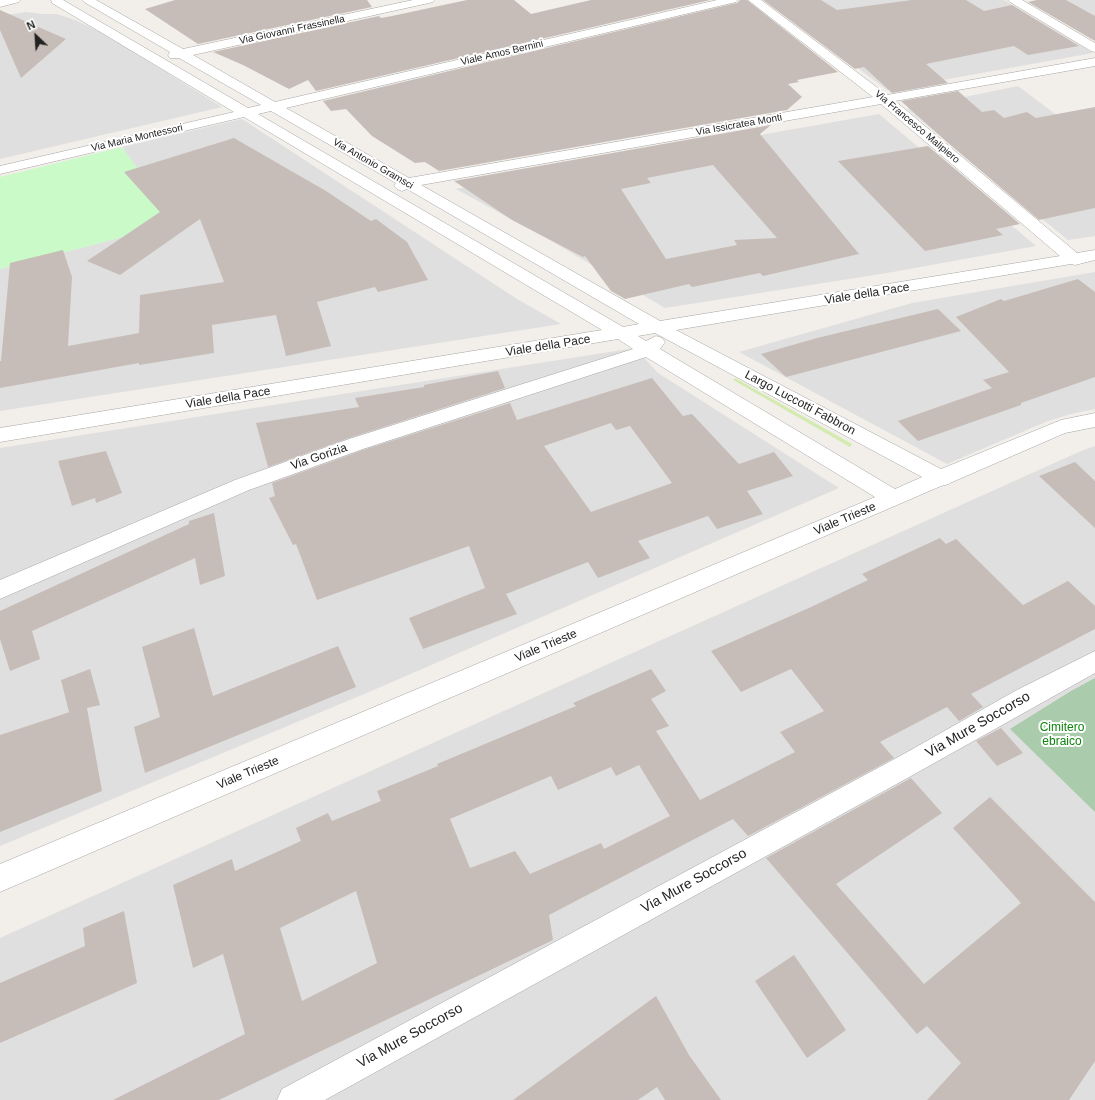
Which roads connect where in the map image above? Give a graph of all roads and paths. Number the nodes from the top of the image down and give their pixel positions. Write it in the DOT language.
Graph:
graph roads {
  1 [pos="15,0"];
  2 [pos="54,0"];
  3 [pos="88,0"];
  4 [pos="429,0"];
  5 [pos="732,0"];
  6 [pos="754,0"];
  7 [pos="1014,0"];
  8 [pos="0,3"];
  9 [pos="1095,48"];
  10 [pos="181,54"];
  11 [pos="155,59"];
  12 [pos="1095,62"];
  13 [pos="884,99"];
  14 [pos="273,106"];
  15 [pos="247,113"];
  16 [pos="0,170"];
  17 [pos="407,183"];
  18 [pos="385,194"];
  19 [pos="1095,256"];
  20 [pos="1075,260"];
  21 [pos="659,328"];
  22 [pos="622,334"];
  23 [pos="648,350"];
  24 [pos="1095,420"];
  25 [pos="0,435"];
  26 [pos="942,479"];
  27 [pos="893,498"];
  28 [pos="0,590"];
  29 [pos="1095,661"];
  30 [pos="0,878"];
  31 [pos="293,1100"];
  1 -- 8 [label="street"];
  2 -- 11 [label="street, Via Antonio Gramsci"];
  3 -- 10 [label="street, Via Antonio Gramsci"];
  4 -- 10 [label="street, Via Giovanni Frassinella"];
  5 -- 14 [label="street, Viale Amos Bernini"];
  6 -- 13 [label="street, Via Francesco Malipiero"];
  7 -- 9 [label="street"];
  10 -- 11 [label="street, Via Giovanni Frassinella"];
  10 -- 14 [label="street, Via Antonio Gramsci"];
  11 -- 15 [label="street, Via Antonio Gramsci"];
  12 -- 13 [label="street, Via Issicratea Monti"];
  13 -- 17 [label="street, Via Issicratea Monti"];
  13 -- 20 [label="street, Via Francesco Malipiero"];
  14 -- 15 [label="street, Via Maria Montessori"];
  14 -- 17 [label="street, Via Antonio Gramsci"];
  15 -- 16 [label="street, Via Maria Montessori"];
  15 -- 18 [label="street, Via Antonio Gramsci"];
  17 -- 18 [label="street, Via Issicratea Monti"];
  17 -- 21 [label="street, Via Antonio Gramsci"];
  18 -- 22 [label="street, Via Antonio Gramsci"];
  19 -- 20 [label="street, Viale della Pace"];
  20 -- 21 [label="street, Viale della Pace"];
  21 -- 22 [label="street, Viale della Pace"];
  21 -- 23 [label="street"];
  21 -- 26 [label="street, Largo Luccotti Fabbron"];
  22 -- 23 [label="street"];
  22 -- 25 [label="street, Viale della Pace"];
  23 -- 27 [label="street"];
  23 -- 28 [label="street, Via Gorizia"];
  24 -- 26 [label="street, Viale Trieste"];
  26 -- 27 [label="street, Viale Trieste"];
  27 -- 30 [label="street, Viale Trieste"];
  29 -- 31 [label="street, Via Mure Soccorso"];
}
